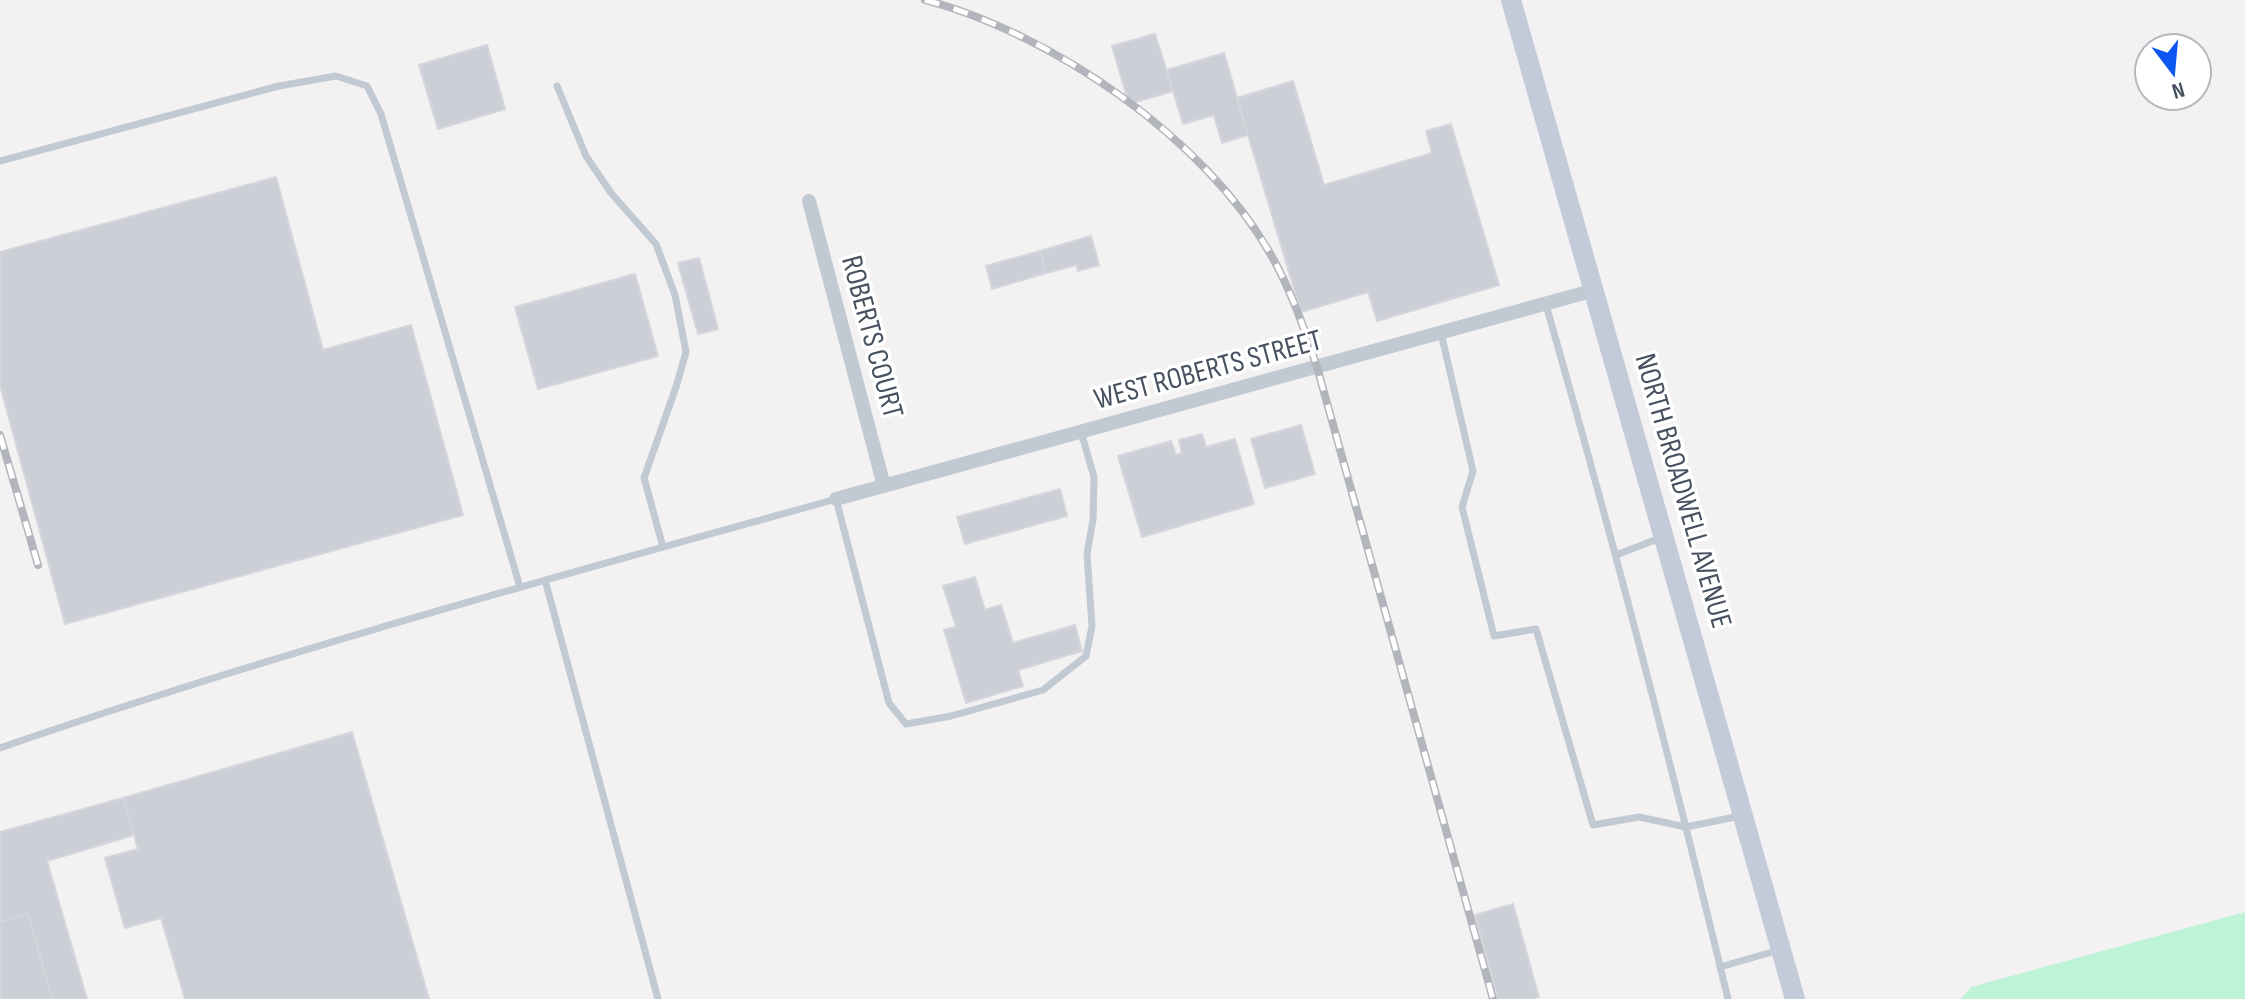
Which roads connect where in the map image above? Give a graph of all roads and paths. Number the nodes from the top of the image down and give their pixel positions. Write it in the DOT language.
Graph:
graph roads {
  1 [pos="1511,0"];
  2 [pos="557,86"];
  3 [pos="0,161"];
  4 [pos="809,201"];
  5 [pos="1595,290"];
  6 [pos="1545,304"];
  7 [pos="1441,333"];
  8 [pos="1081,432"];
  9 [pos="884,486"];
  10 [pos="836,499"];
  11 [pos="1665,536"];
  12 [pos="663,547"];
  13 [pos="1616,555"];
  14 [pos="545,580"];
  15 [pos="520,587"];
  16 [pos="0,748"];
  17 [pos="1744,815"];
  18 [pos="1686,827"];
  19 [pos="1782,950"];
  20 [pos="1720,967"];
  21 [pos="658,999"];
  22 [pos="1728,999"];
  23 [pos="1795,999"];
  1 -- 5 [label="main road, NORTH BROADWELL AVENUE"];
  2 -- 12 [label="lane"];
  3 -- 15 [label="lane"];
  4 -- 9 [label="street, ROBERTS COURT"];
  5 -- 6 [label="street, WEST ROBERTS STREET"];
  5 -- 11 [label="main road, NORTH BROADWELL AVENUE"];
  6 -- 7 [label="street, WEST ROBERTS STREET"];
  6 -- 13 [label="lane"];
  7 -- 8 [label="street, WEST ROBERTS STREET"];
  7 -- 18 [label="lane"];
  8 -- 9 [label="street, WEST ROBERTS STREET"];
  8 -- 10 [label="lane"];
  9 -- 10 [label="street, WEST ROBERTS STREET"];
  10 -- 12 [label="lane"];
  11 -- 13 [label="lane"];
  11 -- 17 [label="main road, NORTH BROADWELL AVENUE"];
  12 -- 14 [label="lane"];
  13 -- 18 [label="lane"];
  14 -- 15 [label="lane"];
  14 -- 21 [label="lane"];
  15 -- 16 [label="lane"];
  17 -- 18 [label="lane"];
  17 -- 19 [label="main road, NORTH BROADWELL AVENUE"];
  18 -- 20 [label="lane"];
  19 -- 20 [label="lane"];
  19 -- 23 [label="main road, NORTH BROADWELL AVENUE"];
  20 -- 22 [label="lane"];
}
